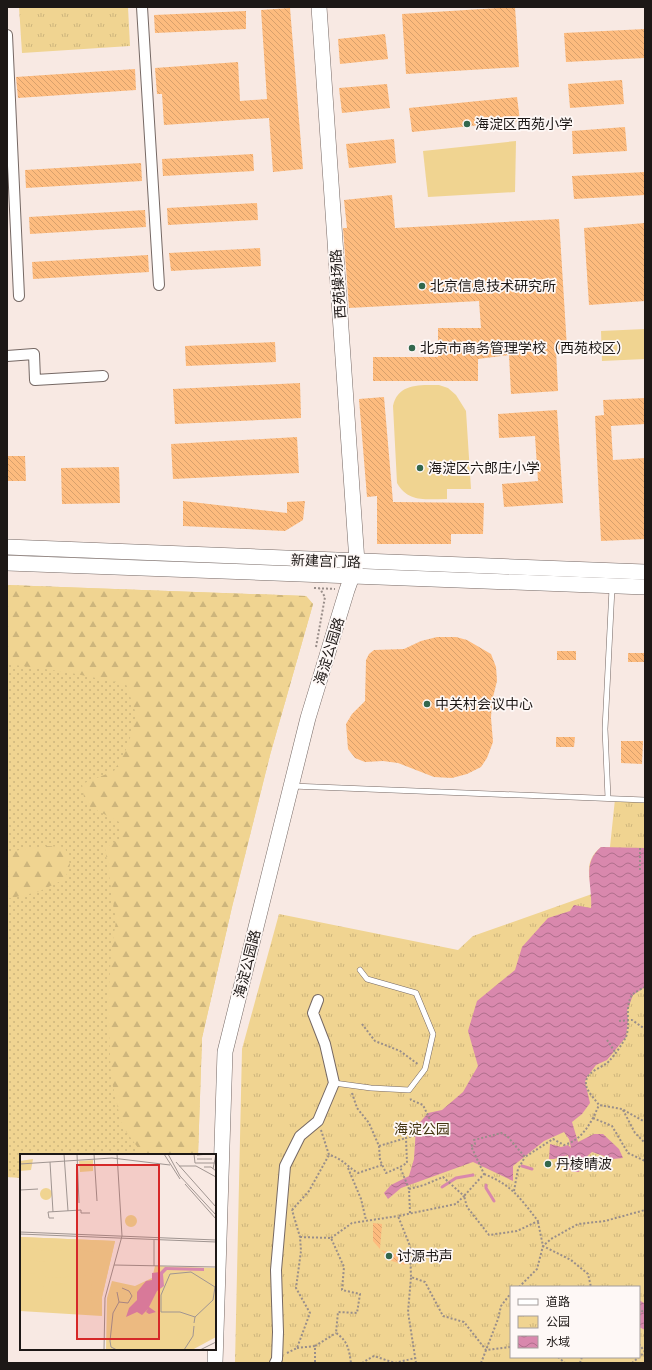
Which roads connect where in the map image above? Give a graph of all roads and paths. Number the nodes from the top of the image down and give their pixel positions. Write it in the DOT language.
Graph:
graph roads {
  1 [pos="142,7"];
  2 [pos="313,7"];
  3 [pos="319,7"];
  4 [pos="7,35"];
  5 [pos="159,285"];
  6 [pos="19,296"];
  7 [pos="7,356"];
  8 [pos="103,376"];
  9 [pos="7,547"];
  10 [pos="352,562"];
  11 [pos="7,563"];
  12 [pos="645,572"];
  13 [pos="352,577"];
  14 [pos="612,586"];
  15 [pos="645,588"];
  16 [pos="292,786"];
  17 [pos="608,798"];
  18 [pos="645,800"];
  19 [pos="640,848"];
  20 [pos="640,872"];
  21 [pos="360,970"];
  22 [pos="645,986"];
  23 [pos="318,1000"];
  24 [pos="628,1020"];
  25 [pos="619,1021"];
  26 [pos="362,1024"];
  27 [pos="645,1029"];
  28 [pos="607,1040"];
  29 [pos="615,1052"];
  30 [pos="425,1069"];
  31 [pos="334,1084"];
  32 [pos="349,1085"];
  33 [pos="409,1090"];
  34 [pos="600,1105"];
  35 [pos="622,1109"];
  36 [pos="593,1118"];
  37 [pos="318,1121"];
  38 [pos="645,1122"];
  39 [pos="406,1138"];
  40 [pos="645,1143"];
  41 [pos="379,1146"];
  42 [pos="329,1155"];
  43 [pos="525,1157"];
  44 [pos="645,1160"];
  45 [pos="382,1165"];
  46 [pos="348,1167"];
  47 [pos="400,1167"];
  48 [pos="484,1174"];
  49 [pos="409,1189"];
  50 [pos="514,1191"];
  51 [pos="464,1196"];
  52 [pos="287,1210"];
  53 [pos="645,1210"];
  54 [pos="410,1213"];
  55 [pos="398,1216"];
  56 [pos="366,1220"];
  57 [pos="538,1221"];
  58 [pos="300,1237"];
  59 [pos="331,1238"];
  60 [pos="543,1246"];
  61 [pos="411,1276"];
  62 [pos="520,1286"];
  63 [pos="591,1286"];
  64 [pos="510,1294"];
  65 [pos="216,1332"];
  66 [pos="336,1333"];
  67 [pos="315,1346"];
  68 [pos="510,1346"];
  69 [pos="297,1348"];
  70 [pos="215,1350"];
  71 [pos="486,1350"];
  72 [pos="645,1352"];
  73 [pos="415,1358"];
  74 [pos="276,1361"];
  75 [pos="215,1363"];
  76 [pos="315,1363"];
  77 [pos="351,1363"];
  78 [pos="362,1363"];
  79 [pos="416,1363"];
  80 [pos="481,1363"];
  81 [pos="644,1363"];
  1 -- 5 [label="street"];
  2 -- 10 [label="street, 西苑操场路"];
  3 -- 10 [label="street, 西苑操场路"];
  4 -- 6 [label="street"];
  7 -- 8 [label="street"];
  9 -- 10 [label="street, 新建宫门路"];
  10 -- 12 [label="street, 新建宫门路"];
  10 -- 13 [label="street, 海淀公园路"];
  11 -- 13 [label="street, 新建宫门路"];
  13 -- 14 [label="street, 新建宫门路"];
  13 -- 16 [label="street, 海淀公园路"];
  14 -- 15 [label="street, 新建宫门路"];
  14 -- 17 [label="lane"];
  16 -- 17 [label="lane"];
  16 -- 65 [label="street, 海淀公园路"];
  17 -- 18 [label="lane"];
  19 -- 20 [label="path"];
  21 -- 30 [label="lane"];
  22 -- 24 [label="path"];
  23 -- 31 [label="street"];
  24 -- 25 [label="path"];
  24 -- 27 [label="path"];
  24 -- 29 [label="path"];
  26 -- 30 [label="path"];
  28 -- 29 [label="path"];
  29 -- 34 [label="path"];
  30 -- 33 [label="lane"];
  31 -- 32 [label="lane"];
  31 -- 37 [label="street"];
  32 -- 33 [label="lane"];
  32 -- 41 [label="path"];
  33 -- 39 [label="path"];
  34 -- 35 [label="path"];
  34 -- 36 [label="path"];
  35 -- 38 [label="path"];
  35 -- 40 [label="path"];
  36 -- 43 [label="path"];
  36 -- 44 [label="path"];
  37 -- 42 [label="path"];
  37 -- 52 [label="street"];
  39 -- 41 [label="path"];
  39 -- 47 [label="path"];
  41 -- 45 [label="path"];
  42 -- 46 [label="path"];
  42 -- 52 [label="path"];
  43 -- 48 [label="path"];
  43 -- 50 [label="path"];
  45 -- 46 [label="path"];
  45 -- 47 [label="path"];
  46 -- 56 [label="path"];
  47 -- 49 [label="path"];
  48 -- 50 [label="path"];
  48 -- 51 [label="path"];
  49 -- 51 [label="path"];
  49 -- 54 [label="path"];
  50 -- 57 [label="path"];
  51 -- 54 [label="path"];
  51 -- 57 [label="path"];
  52 -- 58 [label="path"];
  52 -- 74 [label="street"];
  53 -- 60 [label="path"];
  54 -- 55 [label="path"];
  55 -- 56 [label="path"];
  55 -- 61 [label="path"];
  56 -- 59 [label="path"];
  57 -- 60 [label="path"];
  58 -- 59 [label="path"];
  58 -- 69 [label="path"];
  59 -- 66 [label="path"];
  60 -- 62 [label="path"];
  60 -- 63 [label="path"];
  61 -- 71 [label="path"];
  61 -- 73 [label="path"];
  64 -- 71 [label="path"];
  66 -- 67 [label="path"];
  66 -- 77 [label="path"];
  67 -- 69 [label="path"];
  67 -- 76 [label="path"];
  68 -- 71 [label="path"];
  69 -- 74 [label="path"];
  70 -- 75 [label="street, 海淀公园路"];
  71 -- 80 [label="path"];
  72 -- 81 [label="path"];
  73 -- 78 [label="path"];
  73 -- 79 [label="path"];
}
